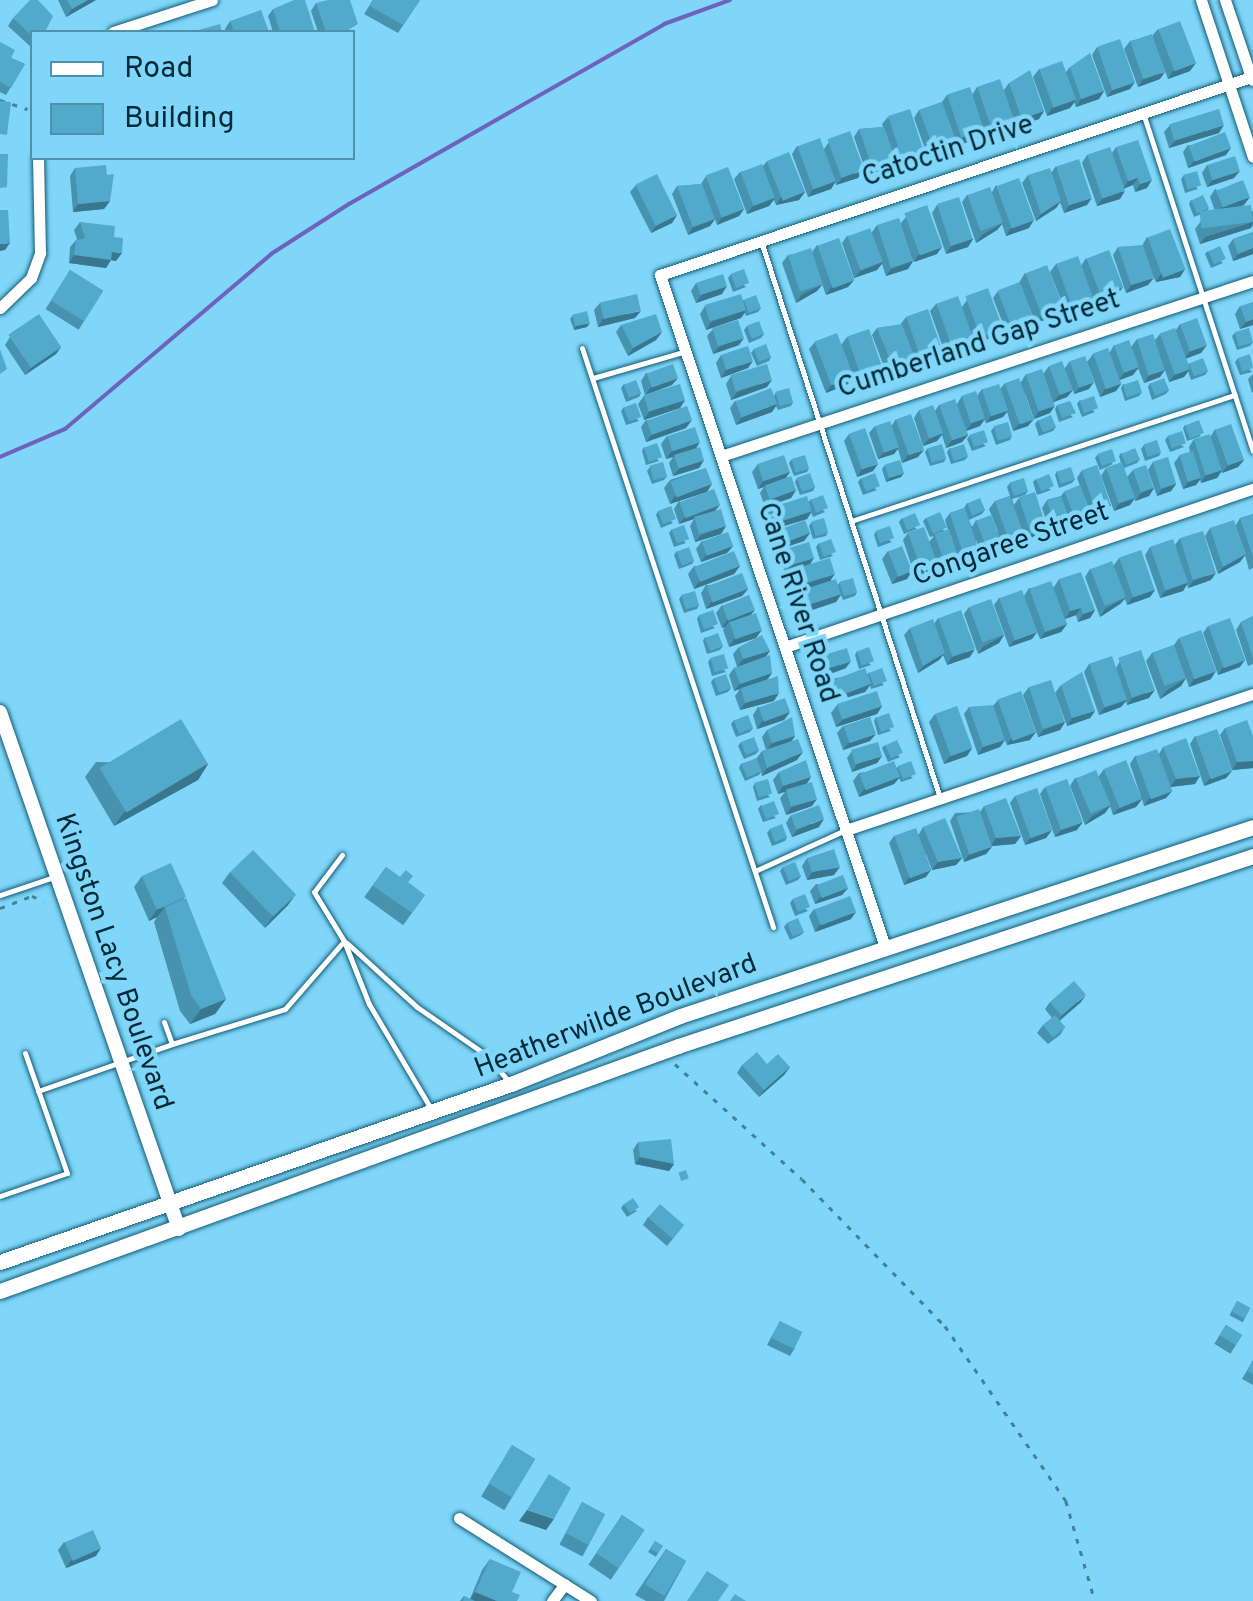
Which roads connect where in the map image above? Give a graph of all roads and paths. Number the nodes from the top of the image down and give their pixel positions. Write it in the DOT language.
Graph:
graph roads {
  1 [pos="212,0"];
  2 [pos="1202,0"];
  3 [pos="1225,0"];
  4 [pos="120,30"];
  5 [pos="1252,81"];
  6 [pos="1230,84"];
  7 [pos="0,100"];
  8 [pos="28,109"];
  9 [pos="1143,113"];
  10 [pos="1253,157"];
  11 [pos="38,160"];
  12 [pos="761,241"];
  13 [pos="660,274"];
  14 [pos="1253,281"];
  15 [pos="1203,298"];
  16 [pos="0,308"];
  17 [pos="582,348"];
  18 [pos="686,351"];
  19 [pos="592,378"];
  20 [pos="1235,396"];
  21 [pos="819,423"];
  22 [pos="1253,450"];
  23 [pos="721,456"];
  24 [pos="1253,489"];
  25 [pos="850,520"];
  26 [pos="881,615"];
  27 [pos="785,648"];
  28 [pos="1253,694"];
  29 [pos="0,712"];
  30 [pos="940,798"];
  31 [pos="1253,828"];
  32 [pos="846,830"];
  33 [pos="342,855"];
  34 [pos="1253,856"];
  35 [pos="754,871"];
  36 [pos="56,876"];
  37 [pos="0,895"];
  38 [pos="44,901"];
  39 [pos="0,908"];
  40 [pos="773,927"];
  41 [pos="344,940"];
  42 [pos="886,948"];
  43 [pos="164,1022"];
  44 [pos="172,1044"];
  45 [pos="666,1051"];
  46 [pos="25,1053"];
  47 [pos="120,1060"];
  48 [pos="510,1084"];
  49 [pos="38,1091"];
  50 [pos="519,1108"];
  51 [pos="432,1112"];
  52 [pos="0,1196"];
  53 [pos="170,1204"];
  54 [pos="179,1228"];
  55 [pos="0,1262"];
  56 [pos="0,1291"];
  57 [pos="459,1518"];
  58 [pos="564,1584"];
  59 [pos="552,1601"];
  60 [pos="591,1601"];
  61 [pos="1095,1601"];
  1 -- 4 [label="street"];
  2 -- 6 [label="street"];
  3 -- 5 [label="street"];
  5 -- 6 [label="street, Catoctin Drive"];
  6 -- 9 [label="street, Catoctin Drive"];
  6 -- 10 [label="street"];
  7 -- 8 [label="path"];
  9 -- 12 [label="street, Catoctin Drive"];
  9 -- 15 [label="lane"];
  11 -- 16 [label="street"];
  12 -- 13 [label="street, Catoctin Drive"];
  12 -- 21 [label="lane"];
  13 -- 18 [label="street, Cane River Road"];
  14 -- 15 [label="street, Cumberland Gap Street"];
  15 -- 20 [label="lane"];
  15 -- 21 [label="street, Cumberland Gap Street"];
  17 -- 19 [label="lane"];
  18 -- 19 [label="lane"];
  18 -- 23 [label="street, Cane River Road"];
  19 -- 35 [label="lane"];
  20 -- 22 [label="lane"];
  20 -- 25 [label="lane"];
  21 -- 23 [label="street, Cumberland Gap Street"];
  21 -- 25 [label="lane"];
  23 -- 27 [label="street, Cane River Road"];
  24 -- 26 [label="street, Congaree Street"];
  25 -- 26 [label="lane"];
  26 -- 27 [label="street, Congaree Street"];
  26 -- 30 [label="lane"];
  27 -- 32 [label="street, Cane River Road"];
  28 -- 30 [label="street"];
  29 -- 36 [label="street, Kingston Lacy Boulevard"];
  30 -- 32 [label="street"];
  31 -- 42 [label="main road, Heatherwilde Boulevard"];
  32 -- 35 [label="lane"];
  32 -- 42 [label="street, Cane River Road"];
  33 -- 41 [label="lane"];
  34 -- 45 [label="main road, Heatherwilde Boulevard"];
  35 -- 40 [label="lane"];
  36 -- 37 [label="lane"];
  36 -- 47 [label="street, Kingston Lacy Boulevard"];
  38 -- 39 [label="path"];
  41 -- 44 [label="lane"];
  41 -- 48 [label="lane"];
  41 -- 51 [label="lane"];
  42 -- 48 [label="main road, Heatherwilde Boulevard"];
  43 -- 44 [label="lane"];
  44 -- 47 [label="lane"];
  45 -- 50 [label="main road, Heatherwilde Boulevard"];
  45 -- 61 [label="path"];
  46 -- 49 [label="lane"];
  47 -- 49 [label="lane"];
  47 -- 53 [label="street, Kingston Lacy Boulevard"];
  48 -- 50 [label="main road"];
  48 -- 51 [label="main road, Heatherwilde Boulevard"];
  49 -- 52 [label="lane"];
  50 -- 54 [label="main road, Heatherwilde Boulevard"];
  51 -- 53 [label="main road, Heatherwilde Boulevard"];
  53 -- 54 [label="street, Kingston Lacy Boulevard"];
  53 -- 55 [label="main road, Heatherwilde Boulevard"];
  54 -- 56 [label="main road, Heatherwilde Boulevard"];
  57 -- 58 [label="street"];
  58 -- 59 [label="street"];
  58 -- 60 [label="street"];
}
